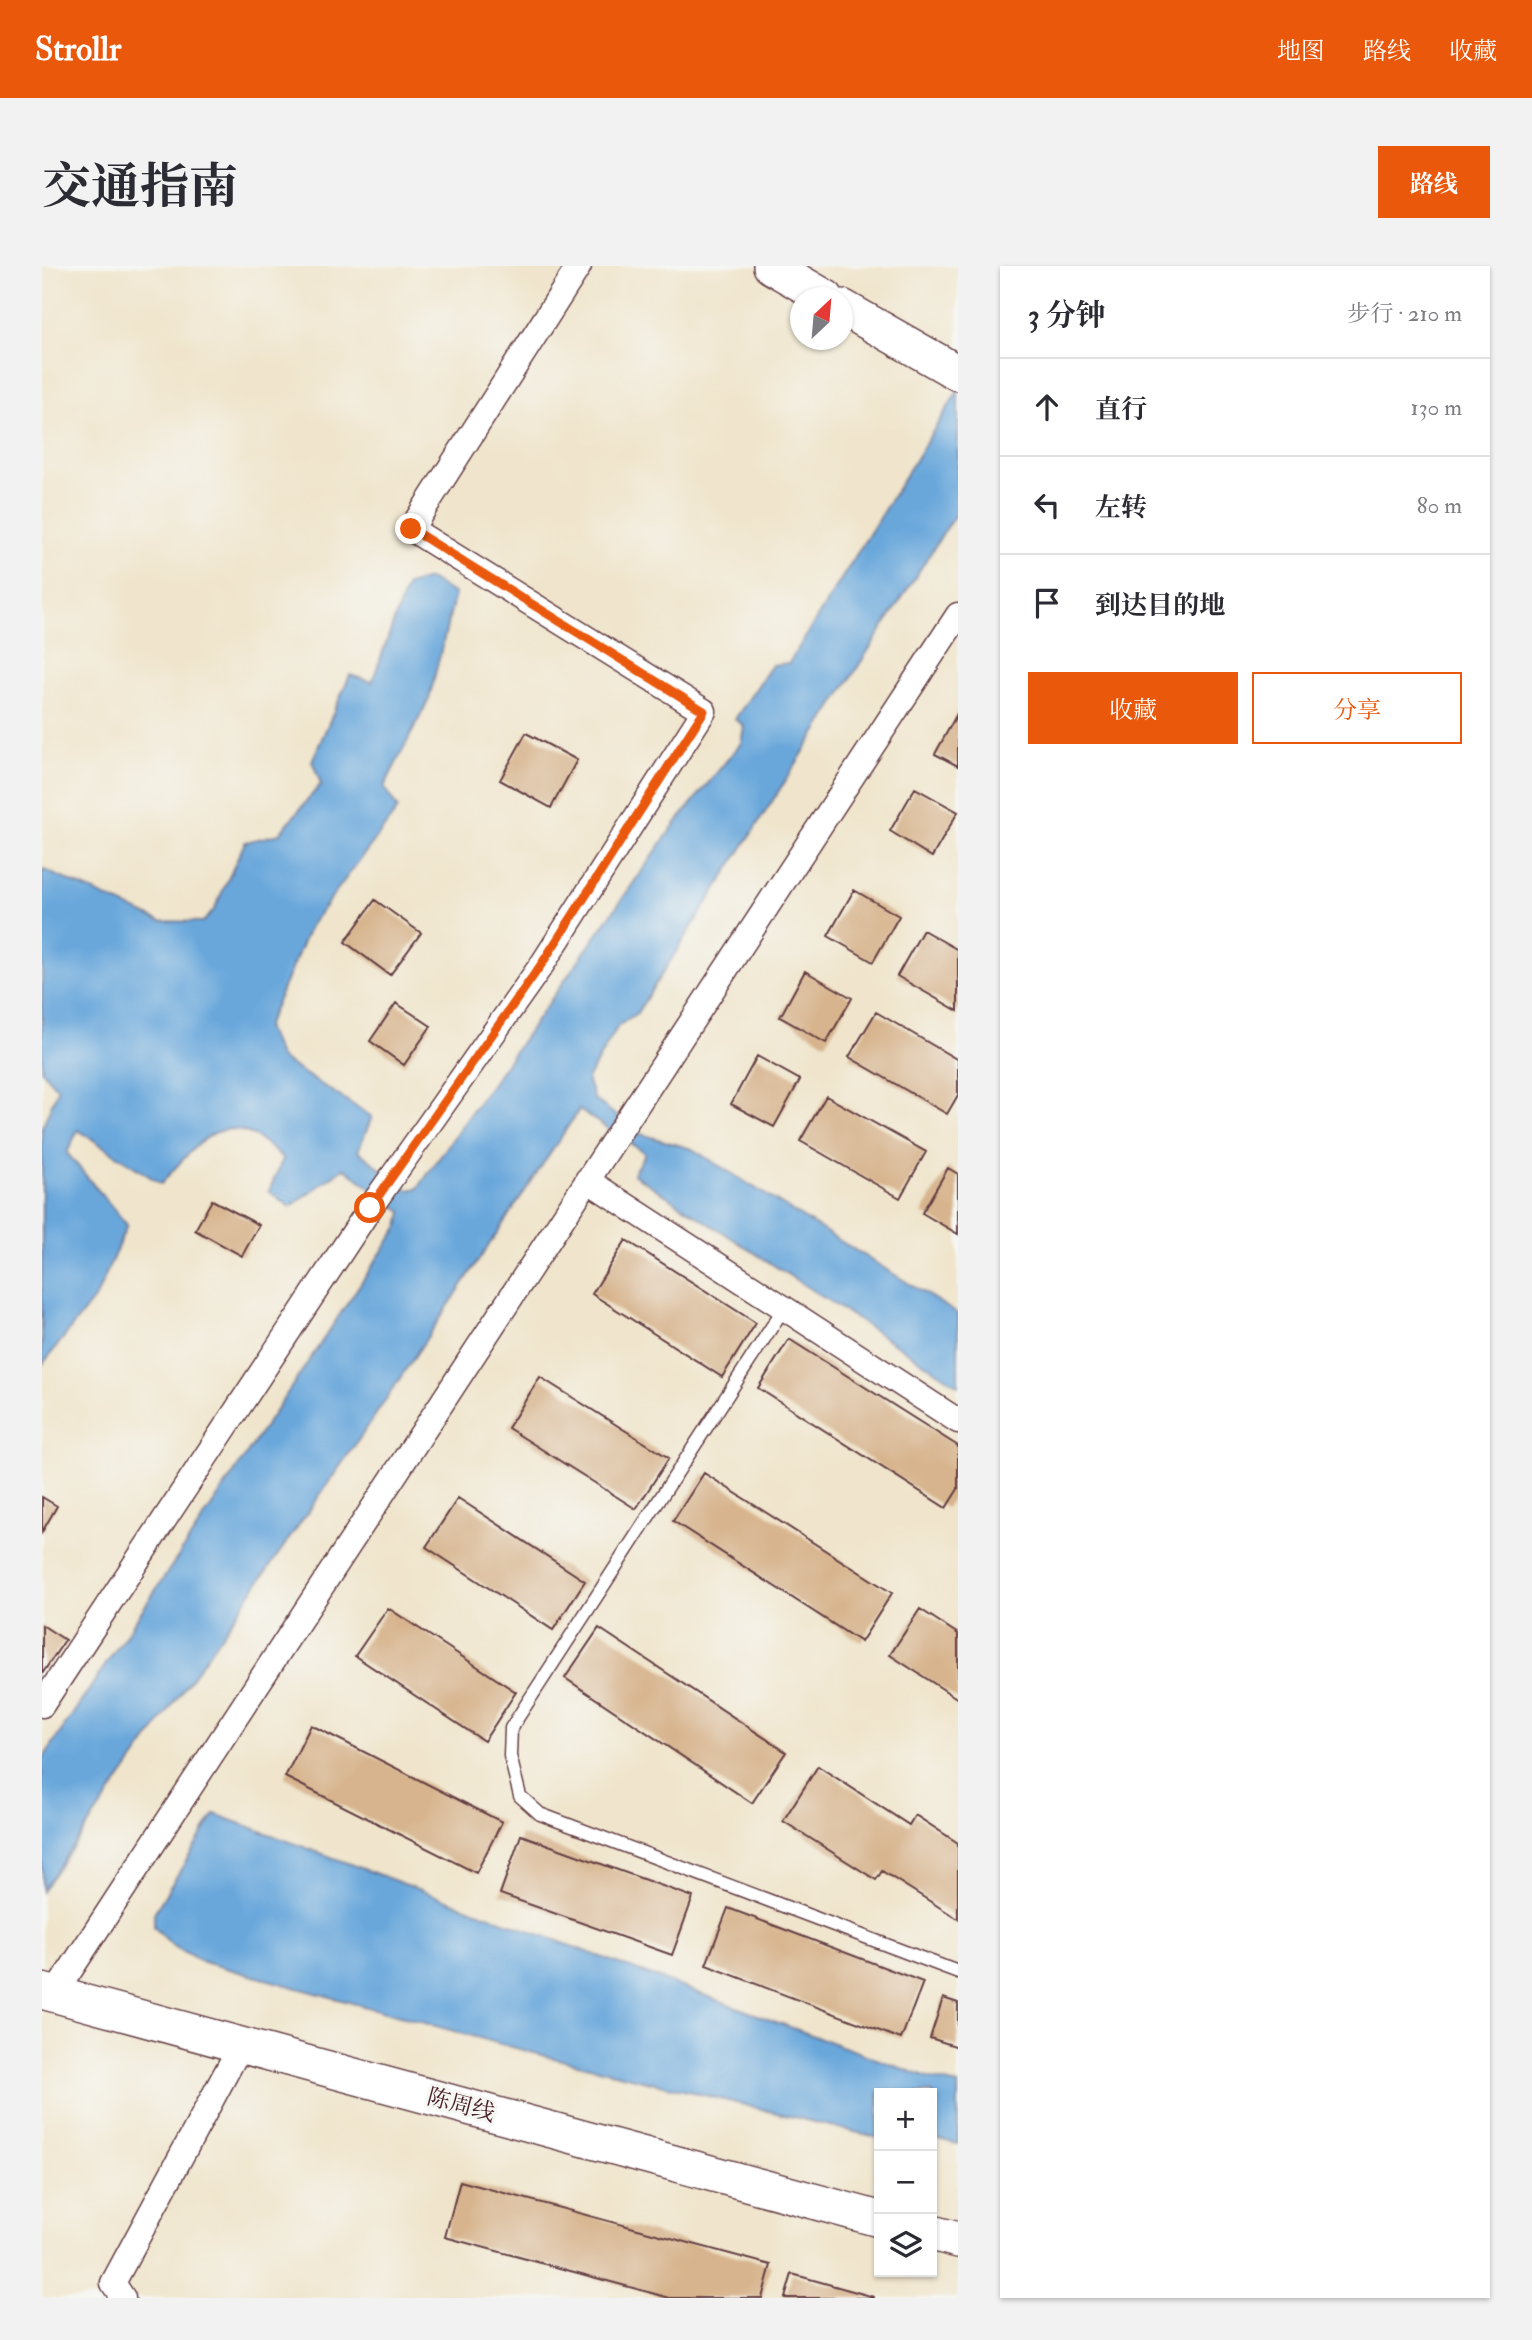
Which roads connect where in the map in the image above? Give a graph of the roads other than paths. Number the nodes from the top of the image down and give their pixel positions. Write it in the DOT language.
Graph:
graph roads {
  1 [pos="579,266"];
  2 [pos="771,266"];
  3 [pos="807,287"];
  4 [pos="853,313"];
  5 [pos="957,372"];
  6 [pos="958,615"];
  7 [pos="587,1180"];
  8 [pos="784,1308"];
  9 [pos="958,1421"];
  10 [pos="42,1705"];
  11 [pos="958,1972"];
  12 [pos="48,1993"];
  13 [pos="241,2045"];
  14 [pos="874,2217"];
  15 [pos="937,2234"];
  16 [pos="958,2240"];
  17 [pos="113,2293"];
  1 -- 10 [label="street"];
  2 -- 3 [label="main road"];
  4 -- 5 [label="main road"];
  6 -- 7 [label="street"];
  7 -- 8 [label="street"];
  7 -- 12 [label="street"];
  8 -- 9 [label="street"];
  8 -- 11 [label="lane"];
  12 -- 13 [label="main road, 陈周线"];
  13 -- 14 [label="main road, 陈周线"];
  13 -- 17 [label="street"];
  15 -- 16 [label="main road"];
}
